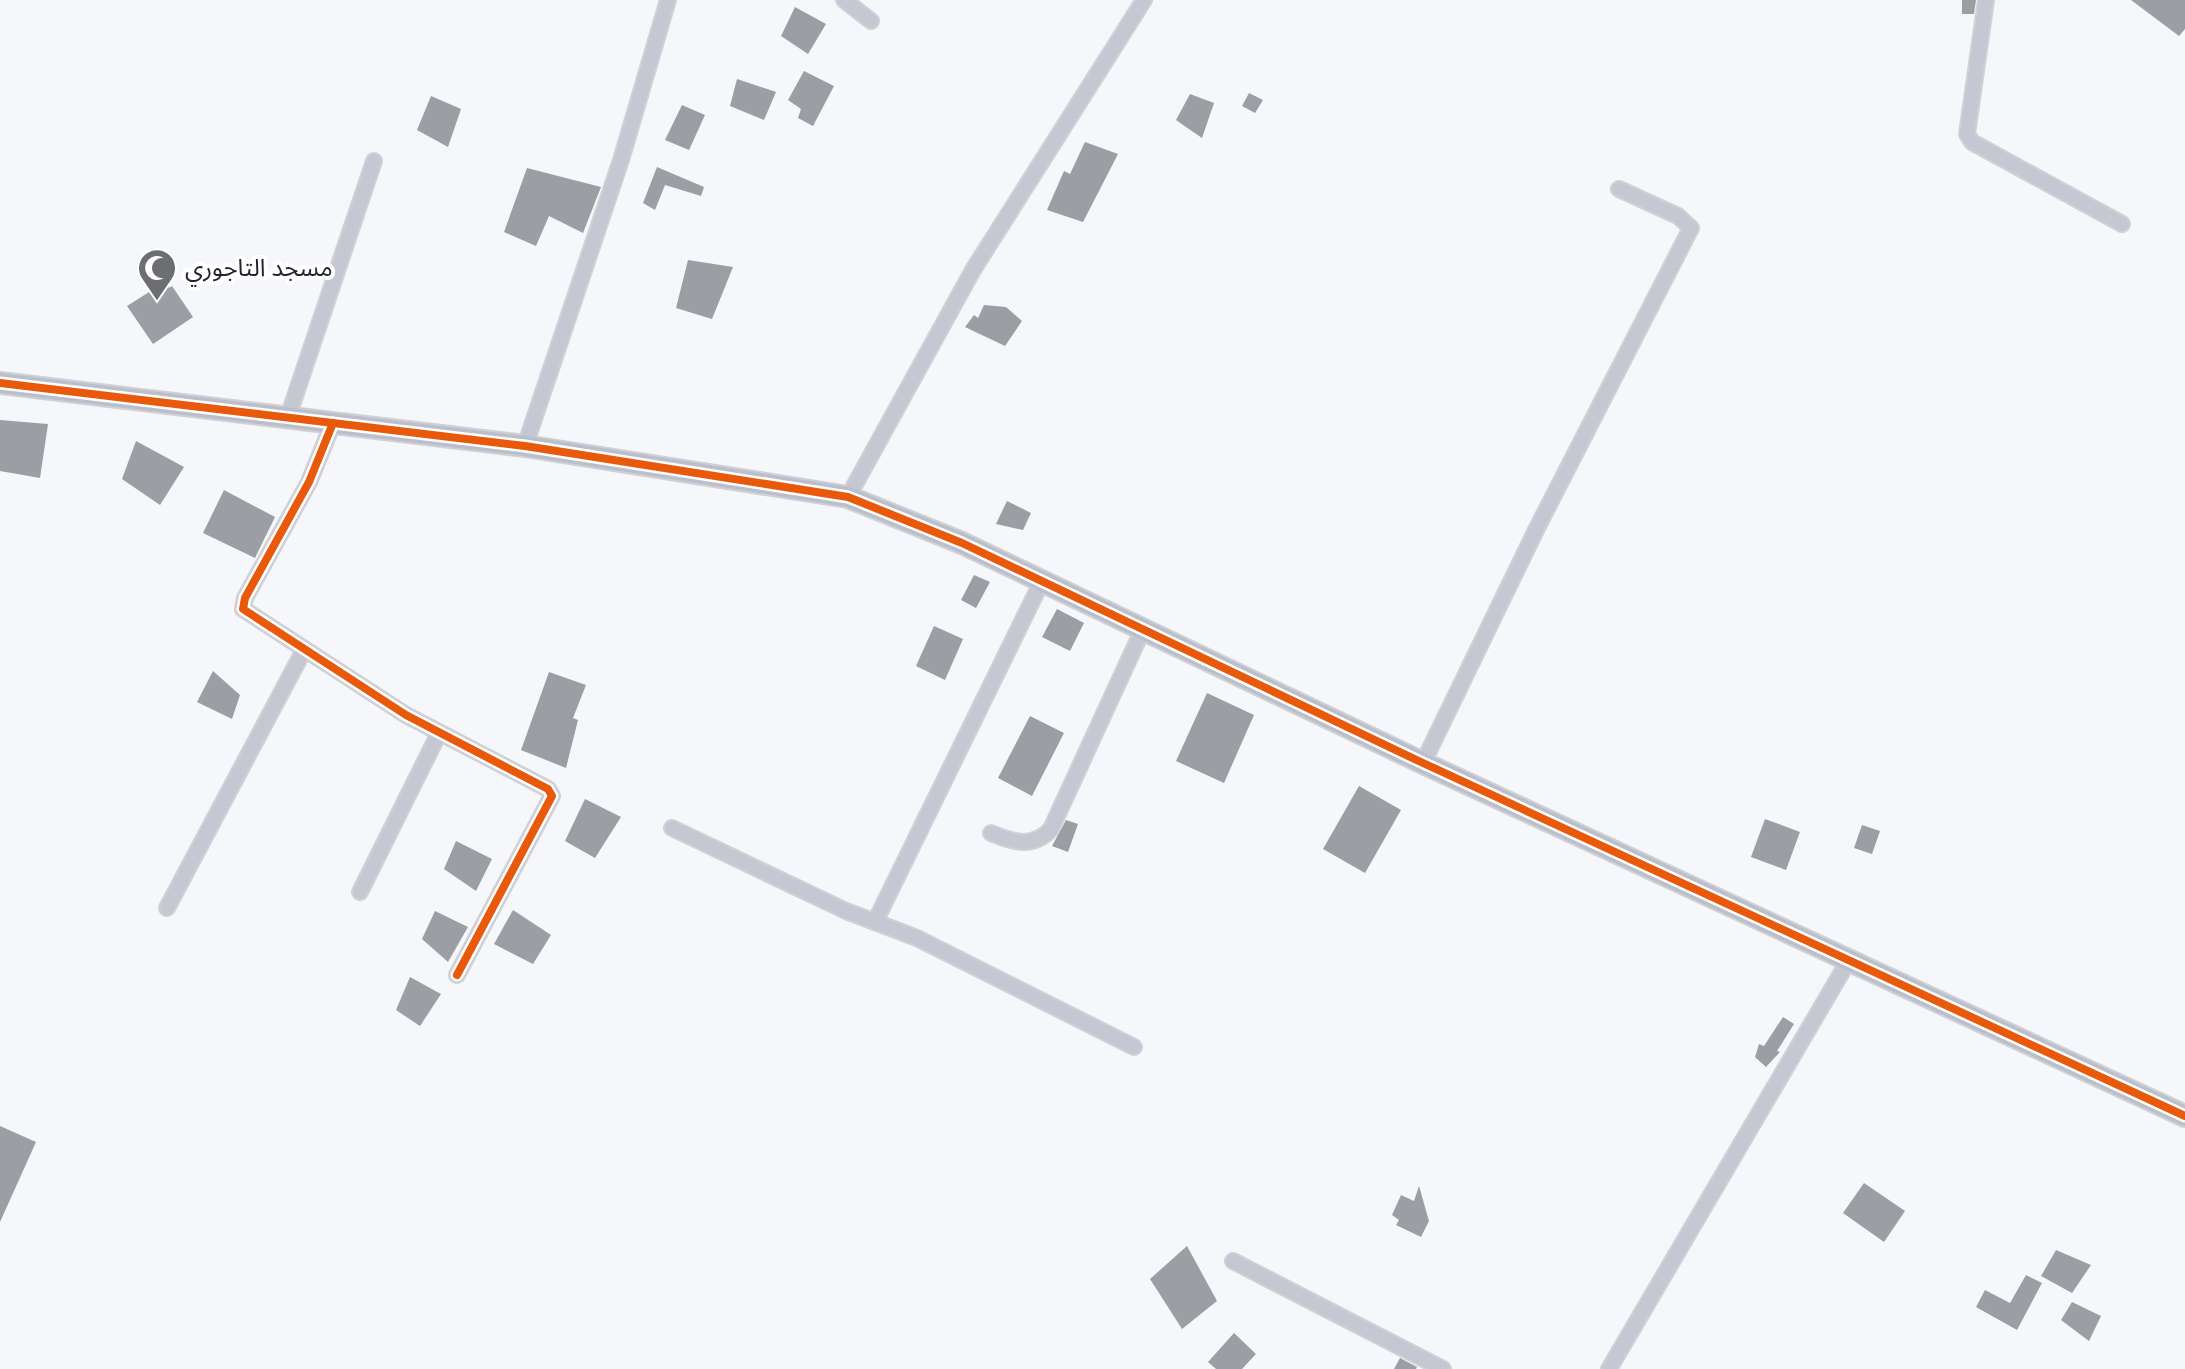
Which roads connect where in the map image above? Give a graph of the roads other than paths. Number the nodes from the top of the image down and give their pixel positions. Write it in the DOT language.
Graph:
graph roads {
  1 [pos="668,0"];
  2 [pos="844,0"];
  3 [pos="1144,0"];
  4 [pos="1986,0"];
  5 [pos="871,21"];
  6 [pos="374,161"];
  7 [pos="1619,189"];
  8 [pos="2122,224"];
  9 [pos="0,383"];
  10 [pos="288,417"];
  11 [pos="333,423"];
  12 [pos="525,446"];
  13 [pos="848,497"];
  14 [pos="1042,581"];
  15 [pos="1143,629"];
  16 [pos="304,650"];
  17 [pos="439,733"];
  18 [pos="1423,763"];
  19 [pos="672,828"];
  20 [pos="991,833"];
  21 [pos="360,892"];
  22 [pos="167,908"];
  23 [pos="875,922"];
  24 [pos="1849,960"];
  25 [pos="457,975"];
  26 [pos="1134,1047"];
  27 [pos="2185,1116"];
  28 [pos="1233,1261"];
  29 [pos="1443,1369"];
  30 [pos="1609,1369"];
  1 -- 12 [label="street"];
  2 -- 5 [label="street"];
  3 -- 13 [label="street"];
  4 -- 8 [label="street"];
  6 -- 10 [label="street"];
  7 -- 18 [label="street"];
  9 -- 10 [label="street"];
  10 -- 11 [label="street"];
  11 -- 12 [label="street"];
  11 -- 16 [label="street"];
  12 -- 13 [label="street"];
  13 -- 14 [label="street"];
  14 -- 15 [label="street"];
  14 -- 23 [label="street"];
  15 -- 18 [label="street"];
  15 -- 20 [label="street"];
  16 -- 17 [label="street"];
  16 -- 22 [label="street"];
  17 -- 21 [label="street"];
  17 -- 25 [label="street"];
  18 -- 24 [label="street"];
  19 -- 23 [label="street"];
  23 -- 26 [label="street"];
  24 -- 27 [label="street"];
  24 -- 30 [label="street"];
  28 -- 29 [label="street"];
}
